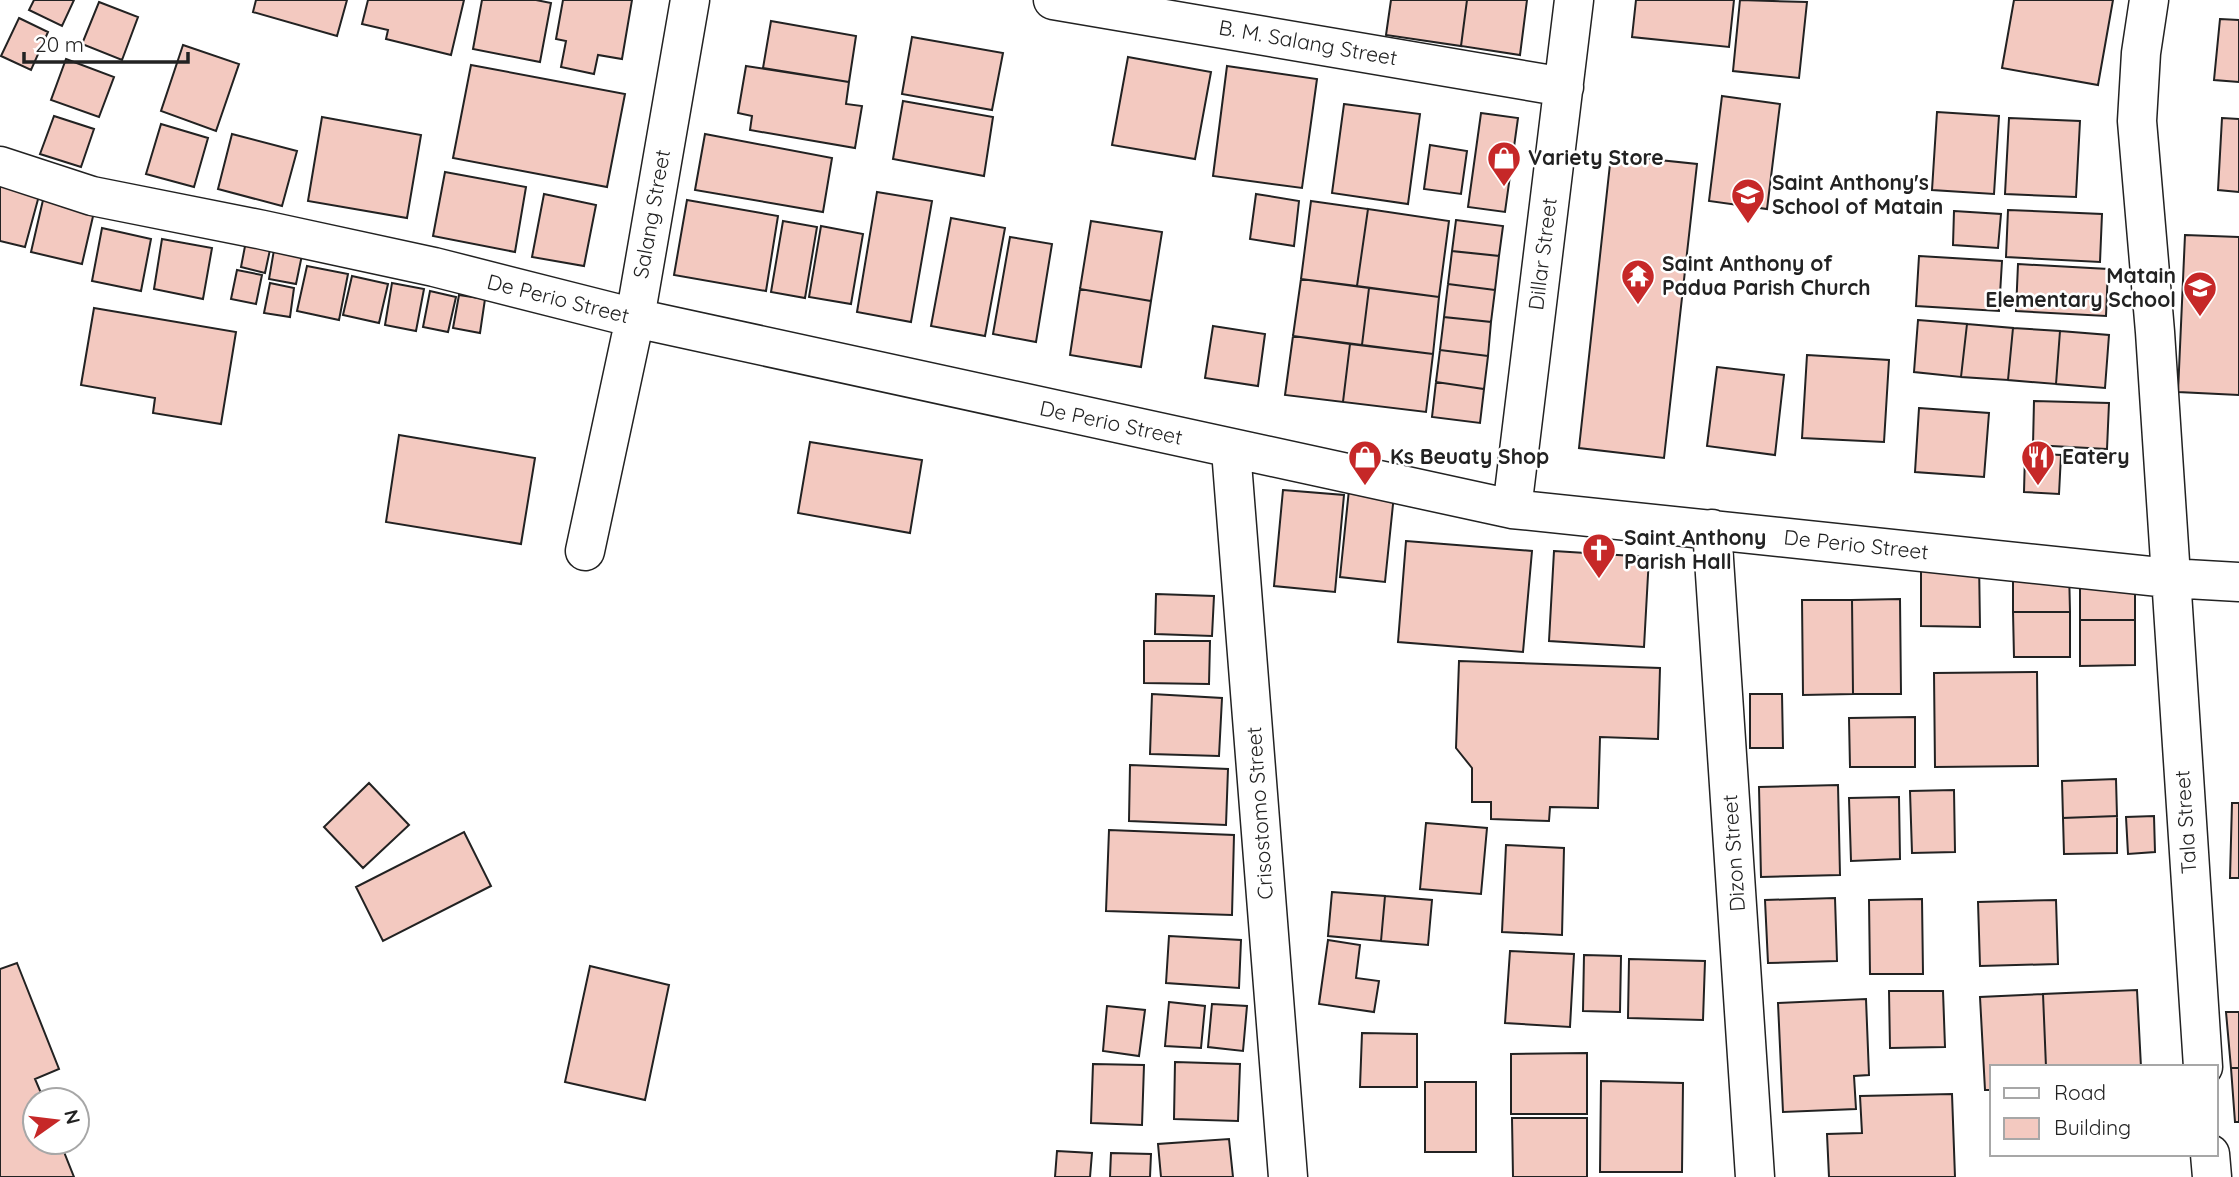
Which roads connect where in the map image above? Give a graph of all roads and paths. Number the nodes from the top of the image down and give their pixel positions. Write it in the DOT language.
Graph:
graph roads {
  1 [pos="690,0"];
  2 [pos="1053,0"];
  3 [pos="1574,0"];
  4 [pos="2150,0"];
  5 [pos="1563,87"];
  6 [pos="0,166"];
  7 [pos="635,318"];
  8 [pos="1231,450"];
  9 [pos="1512,509"];
  10 [pos="1712,529"];
  11 [pos="585,551"];
  12 [pos="2169,578"];
  13 [pos="2239,582"];
  14 [pos="2203,1065"];
  15 [pos="2210,1156"];
  16 [pos="1288,1177"];
  17 [pos="1755,1177"];
  18 [pos="2212,1177"];
  1 -- 7 [label="street, Salang Street"];
  2 -- 5 [label="street, B. M. Salang Street"];
  3 -- 5 [label="street, Dillar Street"];
  4 -- 12 [label="street, Tala Street"];
  5 -- 9 [label="street, Dillar Street"];
  6 -- 7 [label="street, De Perio Street"];
  7 -- 8 [label="street, De Perio Street"];
  7 -- 11 [label="street, Salang Street"];
  8 -- 9 [label="street, De Perio Street"];
  8 -- 16 [label="street, Crisostomo Street"];
  9 -- 10 [label="street, De Perio Street"];
  10 -- 12 [label="street, De Perio Street"];
  10 -- 17 [label="street, Dizon Street"];
  12 -- 13 [label="street, De Perio Street"];
  12 -- 14 [label="street, Tala Street"];
  15 -- 18 [label="street"];
}
